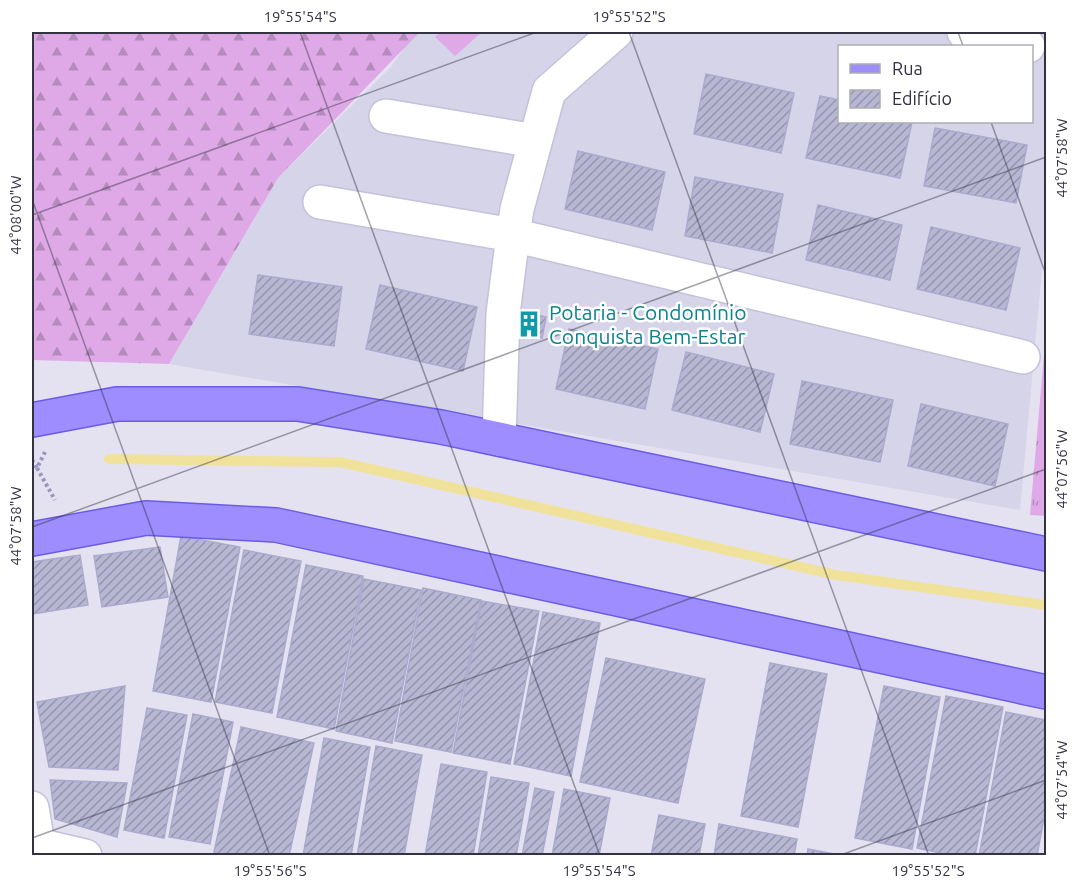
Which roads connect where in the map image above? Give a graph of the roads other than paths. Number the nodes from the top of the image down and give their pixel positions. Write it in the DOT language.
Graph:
graph roads {
  1 [pos="616,32"];
  2 [pos="964,32"];
  3 [pos="1021,45"];
  4 [pos="386,116"];
  5 [pos="535,141"];
  6 [pos="320,202"];
  7 [pos="513,235"];
  8 [pos="1023,357"];
  9 [pos="32,420"];
  10 [pos="499,439"];
  11 [pos="32,539"];
  12 [pos="1047,554"];
  13 [pos="1047,692"];
  14 [pos="32,808"];
  15 [pos="39,850"];
  16 [pos="85,855"];
  1 -- 5 [label="street"];
  2 -- 3 [label="street"];
  4 -- 5 [label="street"];
  5 -- 7 [label="street"];
  6 -- 7 [label="street"];
  7 -- 8 [label="street"];
  7 -- 10 [label="street"];
  9 -- 10 [label="main road"];
  10 -- 12 [label="main road"];
  11 -- 13 [label="main road"];
  14 -- 15 [label="street"];
  15 -- 16 [label="street"];
}
